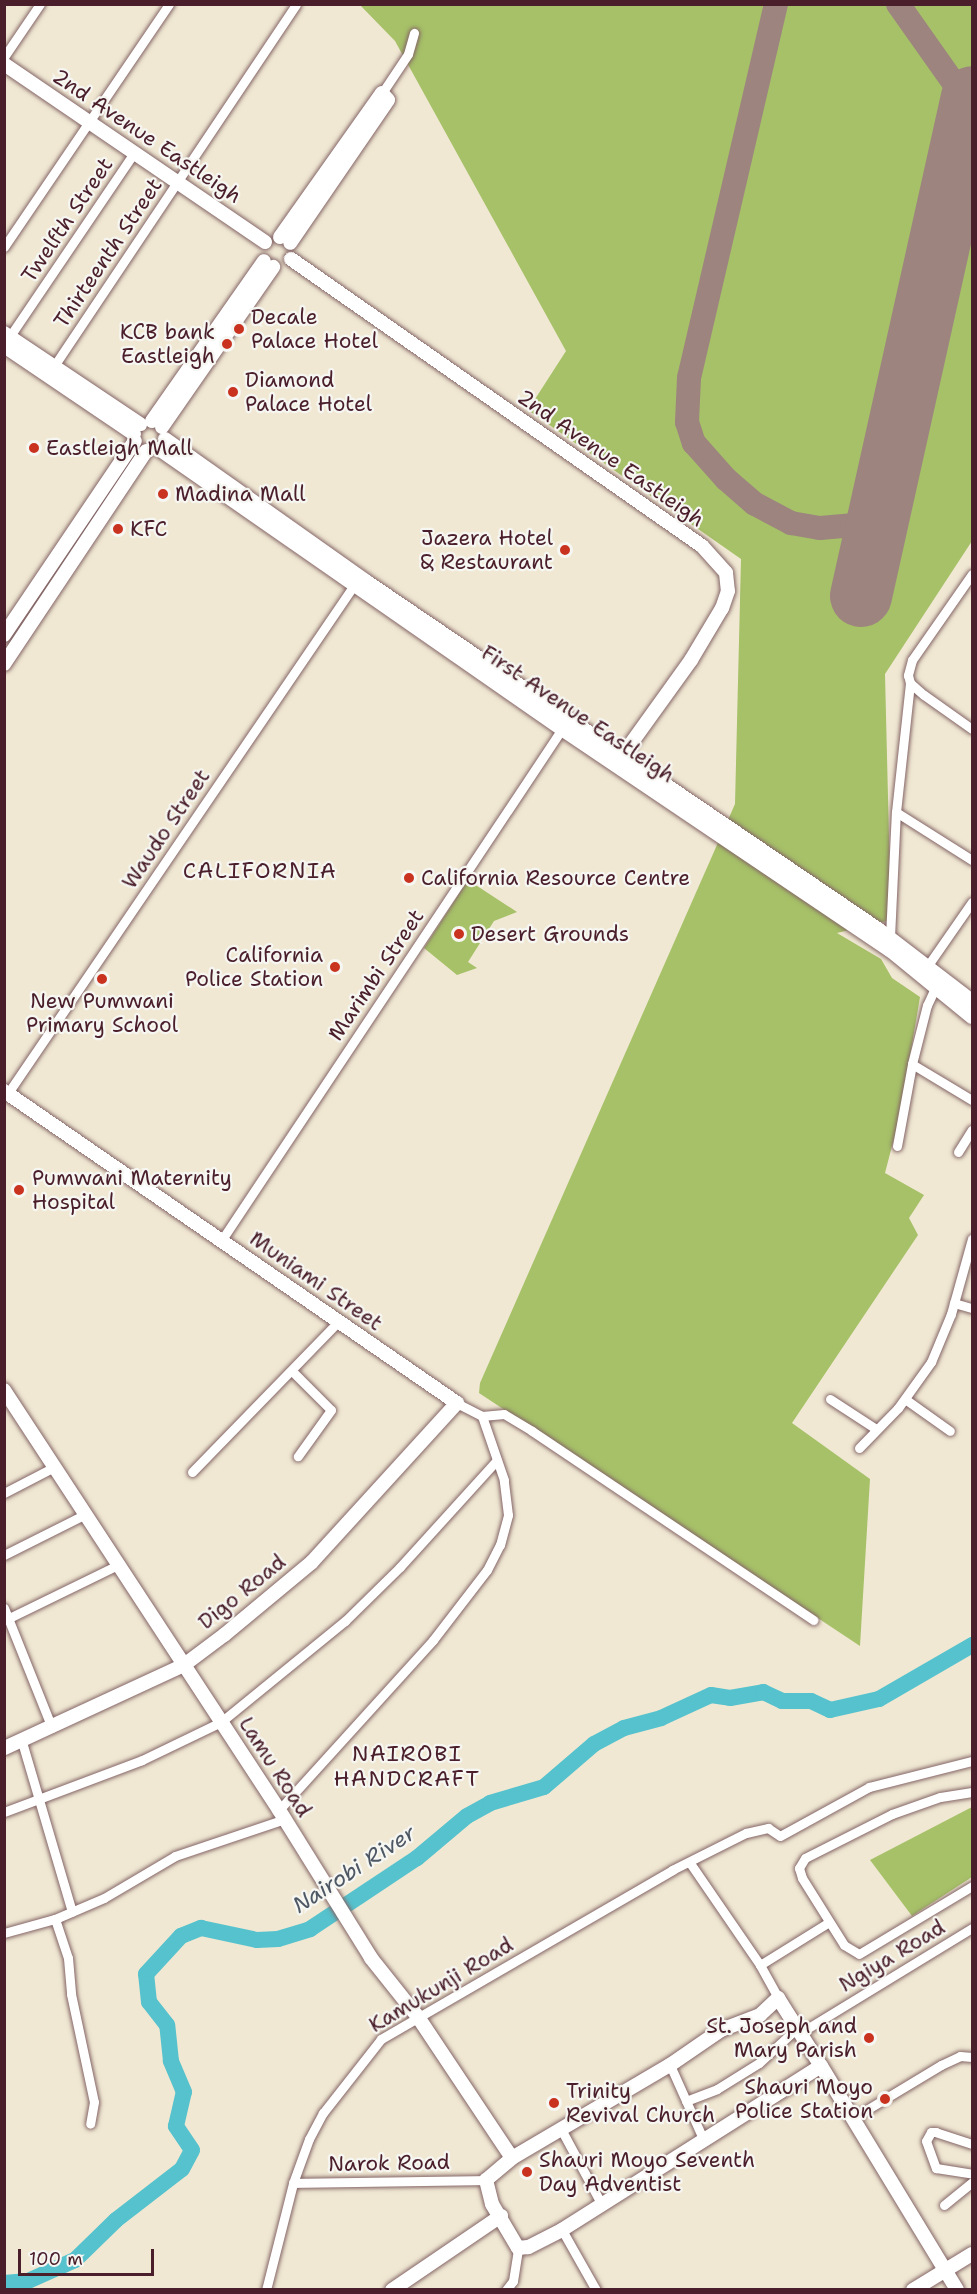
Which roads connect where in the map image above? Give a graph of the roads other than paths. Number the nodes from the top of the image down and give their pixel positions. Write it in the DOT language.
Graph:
graph roads {
  1 [pos="40,4"];
  2 [pos="169,4"];
  3 [pos="295,8"];
  4 [pos="414,33"];
  5 [pos="4,57"];
  6 [pos="4,64"];
  7 [pos="382,93"];
  8 [pos="90,123"];
  9 [pos="134,153"];
  10 [pos="178,183"];
  11 [pos="285,240"];
  12 [pos="265,242"];
  13 [pos="4,247"];
  14 [pos="291,259"];
  15 [pos="269,264"];
  16 [pos="6,338"];
  17 [pos="54,366"];
  18 [pos="149,436"];
  19 [pos="972,574"];
  20 [pos="354,585"];
  21 [pos="4,635"];
  22 [pos="4,664"];
  23 [pos="910,682"];
  24 [pos="562,729"];
  25 [pos="972,729"];
  26 [pos="622,756"];
  27 [pos="896,812"];
  28 [pos="972,860"];
  29 [pos="972,902"];
  30 [pos="890,937"];
  31 [pos="925,970"];
  32 [pos="936,986"];
  33 [pos="972,1001"];
  34 [pos="972,1017"];
  35 [pos="912,1064"];
  36 [pos="6,1092"];
  37 [pos="972,1100"];
  38 [pos="972,1130"];
  39 [pos="897,1146"];
  40 [pos="958,1152"];
  41 [pos="972,1239"];
  42 [pos="221,1241"];
  43 [pos="970,1254"];
  44 [pos="954,1303"];
  45 [pos="972,1308"];
  46 [pos="337,1323"];
  47 [pos="292,1371"];
  48 [pos="7,1392"];
  49 [pos="830,1399"];
  50 [pos="905,1399"];
  51 [pos="457,1403"];
  52 [pos="482,1416"];
  53 [pos="876,1429"];
  54 [pos="950,1431"];
  55 [pos="859,1448"];
  56 [pos="298,1456"];
  57 [pos="497,1460"];
  58 [pos="54,1467"];
  59 [pos="192,1472"];
  60 [pos="4,1492"];
  61 [pos="86,1514"];
  62 [pos="4,1555"];
  63 [pos="118,1565"];
  64 [pos="4,1608"];
  65 [pos="7,1619"];
  66 [pos="813,1620"];
  67 [pos="184,1665"];
  68 [pos="222,1722"];
  69 [pos="52,1728"];
  70 [pos="22,1742"];
  71 [pos="4,1748"];
  72 [pos="972,1761"];
  73 [pos="972,1792"];
  74 [pos="40,1800"];
  75 [pos="4,1812"];
  76 [pos="282,1815"];
  77 [pos="690,1863"];
  78 [pos="972,1886"];
  79 [pos="72,1912"];
  80 [pos="55,1919"];
  81 [pos="829,1922"];
  82 [pos="972,1928"];
  83 [pos="4,1933"];
  84 [pos="760,1965"];
  85 [pos="778,1998"];
  86 [pos="418,2017"];
  87 [pos="799,2031"];
  88 [pos="972,2057"];
  89 [pos="670,2066"];
  90 [pos="821,2066"];
  91 [pos="686,2101"];
  92 [pos="853,2118"];
  93 [pos="90,2124"];
  94 [pos="562,2131"];
  95 [pos="704,2141"];
  96 [pos="972,2144"];
  97 [pos="512,2158"];
  98 [pos="972,2174"];
  99 [pos="486,2180"];
  100 [pos="293,2182"];
  101 [pos="972,2182"];
  102 [pos="602,2205"];
  103 [pos="944,2205"];
  104 [pos="501,2217"];
  105 [pos="562,2230"];
  106 [pos="518,2248"];
  107 [pos="972,2254"];
  108 [pos="946,2271"];
  109 [pos="266,2289"];
  110 [pos="392,2289"];
  111 [pos="506,2289"];
  112 [pos="596,2289"];
  113 [pos="913,2289"];
  114 [pos="957,2289"];
  1 -- 5 [label="street"];
  2 -- 8 [label="street"];
  3 -- 10 [label="street, Thirteenth Street"];
  4 -- 7 [label="street"];
  6 -- 8 [label="main road, 2nd Avenue Eastleigh"];
  7 -- 11 [label="main road"];
  8 -- 9 [label="main road, 2nd Avenue Eastleigh"];
  8 -- 13 [label="street"];
  9 -- 10 [label="main road, 2nd Avenue Eastleigh"];
  9 -- 16 [label="street, Twelfth Street"];
  10 -- 12 [label="main road, 2nd Avenue Eastleigh"];
  10 -- 17 [label="street, Thirteenth Street"];
  11 -- 12 [label="main road"];
  11 -- 14 [label="main road"];
  12 -- 15 [label="main road"];
  14 -- 15 [label="main road"];
  14 -- 26 [label="main road, 2nd Avenue Eastleigh"];
  15 -- 18 [label="main road"];
  16 -- 17 [label="main road"];
  16 -- 18 [label="main road"];
  17 -- 18 [label="main road"];
  18 -- 20 [label="main road, First Avenue Eastleigh"];
  18 -- 21 [label="main road"];
  18 -- 22 [label="main road"];
  18 -- 26 [label="main road, First Avenue Eastleigh"];
  19 -- 23 [label="street"];
  20 -- 24 [label="main road, First Avenue Eastleigh"];
  20 -- 36 [label="street, Waudo Street"];
  23 -- 25 [label="street"];
  23 -- 27 [label="street"];
  24 -- 31 [label="main road, First Avenue Eastleigh"];
  24 -- 42 [label="street, Marimbi Street"];
  26 -- 30 [label="main road, First Avenue Eastleigh"];
  27 -- 28 [label="street"];
  27 -- 30 [label="street"];
  29 -- 31 [label="street"];
  30 -- 31 [label="main road, First Avenue Eastleigh"];
  31 -- 32 [label="main road, First Avenue Eastleigh"];
  31 -- 33 [label="main road, First Avenue Eastleigh"];
  32 -- 34 [label="main road, First Avenue Eastleigh"];
  32 -- 35 [label="street"];
  35 -- 37 [label="street"];
  35 -- 39 [label="street"];
  36 -- 42 [label="main road, Muniami Street"];
  38 -- 40 [label="street"];
  41 -- 43 [label="street"];
  42 -- 46 [label="main road, Muniami Street"];
  43 -- 44 [label="street"];
  44 -- 45 [label="street"];
  44 -- 50 [label="street"];
  46 -- 47 [label="street"];
  46 -- 51 [label="main road, Muniami Street"];
  47 -- 56 [label="street"];
  47 -- 59 [label="street"];
  48 -- 58 [label="main road, Lamu Road"];
  49 -- 53 [label="street"];
  50 -- 53 [label="street"];
  50 -- 54 [label="street"];
  51 -- 52 [label="street"];
  51 -- 67 [label="main road, Digo Road"];
  52 -- 57 [label="street"];
  52 -- 66 [label="street"];
  53 -- 55 [label="street"];
  57 -- 68 [label="street"];
  57 -- 76 [label="street"];
  58 -- 60 [label="street"];
  58 -- 61 [label="main road, Lamu Road"];
  61 -- 62 [label="street"];
  61 -- 63 [label="main road, Lamu Road"];
  63 -- 65 [label="street"];
  63 -- 67 [label="main road, Lamu Road"];
  64 -- 65 [label="street"];
  65 -- 69 [label="street"];
  67 -- 68 [label="main road, Lamu Road"];
  67 -- 69 [label="main road, Digo Road"];
  68 -- 74 [label="street"];
  68 -- 76 [label="main road, Lamu Road"];
  69 -- 70 [label="main road, Digo Road"];
  70 -- 71 [label="main road, Digo Road"];
  70 -- 74 [label="street"];
  72 -- 77 [label="street, Kamukunji Road"];
  73 -- 81 [label="street"];
  74 -- 75 [label="street"];
  74 -- 79 [label="street"];
  76 -- 79 [label="street"];
  76 -- 86 [label="main road, Lamu Road"];
  77 -- 84 [label="street"];
  77 -- 86 [label="street, Kamukunji Road"];
  78 -- 81 [label="street"];
  79 -- 80 [label="street"];
  80 -- 83 [label="street"];
  80 -- 93 [label="street"];
  81 -- 84 [label="street"];
  82 -- 87 [label="street, Ngiya Road"];
  84 -- 85 [label="street"];
  85 -- 87 [label="main road"];
  85 -- 89 [label="main road"];
  86 -- 97 [label="main road, Lamu Road"];
  86 -- 100 [label="street, Kamukunji Road"];
  87 -- 90 [label="main road"];
  87 -- 91 [label="street, Ngiya Road"];
  88 -- 92 [label="street"];
  89 -- 91 [label="street"];
  89 -- 94 [label="main road"];
  90 -- 92 [label="main road"];
  90 -- 95 [label="main road"];
  91 -- 95 [label="street"];
  92 -- 108 [label="main road"];
  94 -- 97 [label="main road"];
  94 -- 102 [label="street"];
  95 -- 102 [label="main road"];
  96 -- 98 [label="street"];
  97 -- 99 [label="main road"];
  99 -- 100 [label="street, Narok Road"];
  99 -- 104 [label="main road"];
  100 -- 109 [label="street, Kamukunji Road"];
  101 -- 103 [label="street"];
  102 -- 105 [label="main road"];
  104 -- 106 [label="main road"];
  104 -- 110 [label="main road"];
  105 -- 106 [label="main road"];
  105 -- 112 [label="street"];
  106 -- 111 [label="street"];
  107 -- 108 [label="main road"];
  108 -- 113 [label="main road"];
  108 -- 114 [label="main road"];
}
